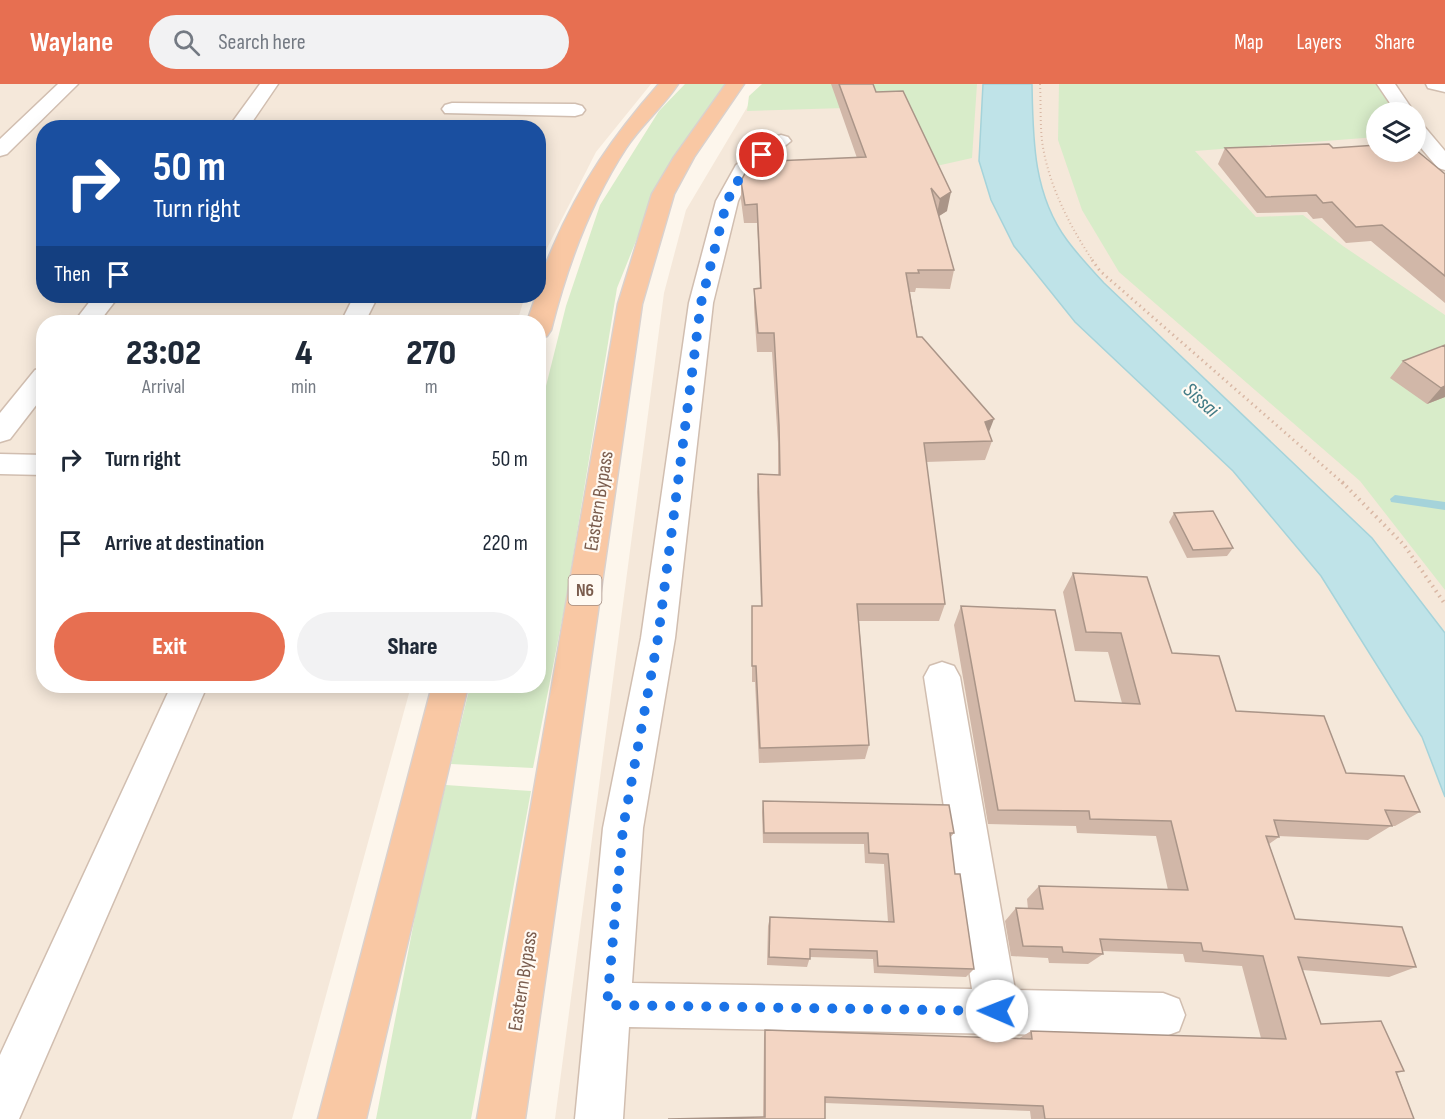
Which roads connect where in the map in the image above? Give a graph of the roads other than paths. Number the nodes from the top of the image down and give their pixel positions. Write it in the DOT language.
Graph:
graph roads {
  1 [pos="69,84"];
  2 [pos="269,84"];
  3 [pos="669,84"];
  4 [pos="735,84"];
  5 [pos="1386,84"];
  6 [pos="1435,84"];
  7 [pos="1445,86"];
  8 [pos="1398,102"];
  9 [pos="575,110"];
  10 [pos="244,120"];
  11 [pos="447,120"];
  12 [pos="781,141"];
  13 [pos="1426,141"];
  14 [pos="0,150"];
  15 [pos="1445,164"];
  16 [pos="546,298"];
  17 [pos="101,303"];
  18 [pos="92,315"];
  19 [pos="36,386"];
  20 [pos="0,432"];
  21 [pos="0,464"];
  22 [pos="36,465"];
  23 [pos="942,677"];
  24 [pos="186,693"];
  25 [pos="448,693"];
  26 [pos="607,1005"];
  27 [pos="997,1011"];
  28 [pos="1163,1015"];
  29 [pos="0,1107"];
  30 [pos="342,1119"];
  31 [pos="501,1119"];
  32 [pos="599,1119"];
  1 -- 14 [label="street"];
  2 -- 10 [label="street"];
  3 -- 16 [label="highway"];
  4 -- 31 [label="highway, Eastern Bypass / N6"];
  5 -- 8 [label="street"];
  6 -- 7 [label="street"];
  9 -- 11 [label="street"];
  12 -- 26 [label="street"];
  13 -- 15 [label="street"];
  17 -- 18 [label="street"];
  19 -- 20 [label="street"];
  21 -- 22 [label="street"];
  23 -- 27 [label="street"];
  24 -- 29 [label="street"];
  25 -- 30 [label="highway"];
  26 -- 27 [label="street"];
  26 -- 32 [label="street"];
  27 -- 28 [label="street"];
}
